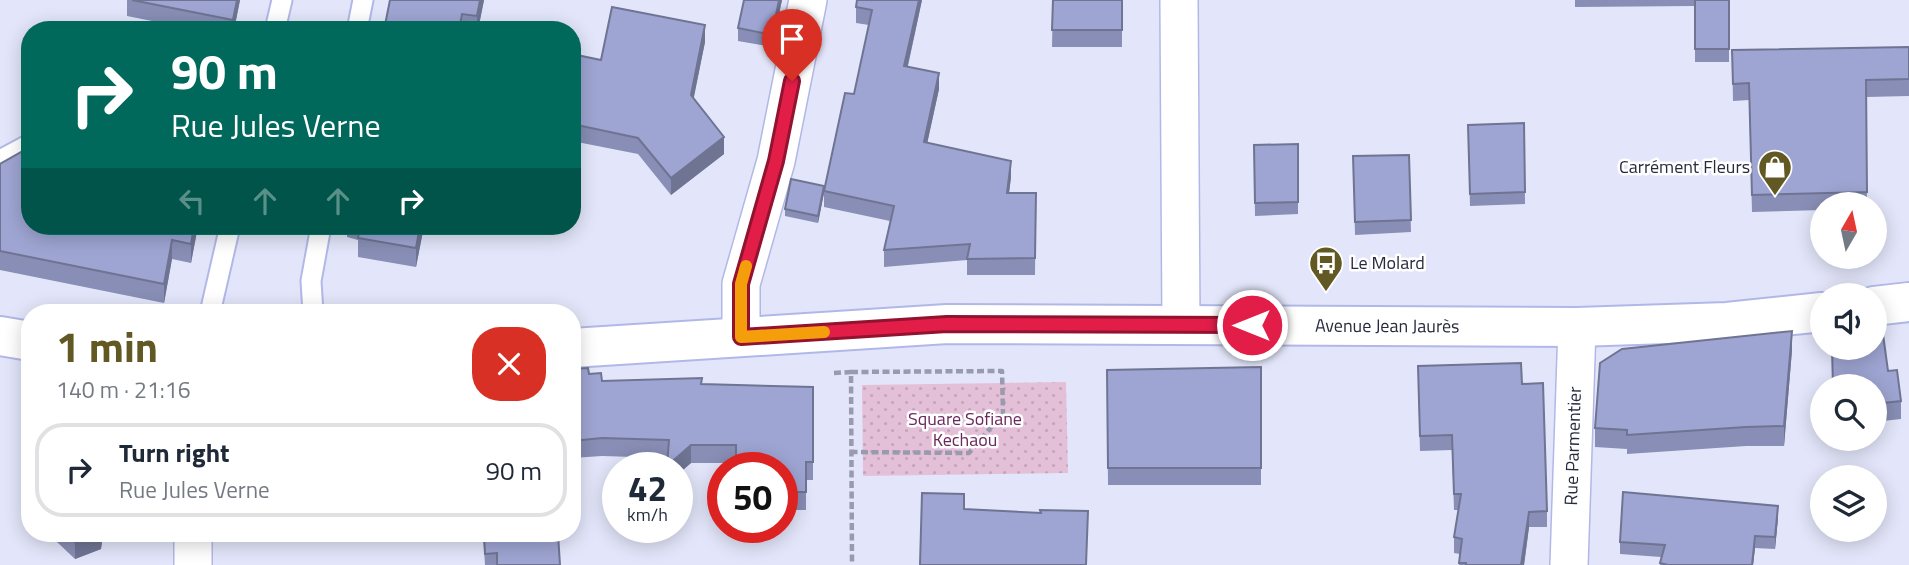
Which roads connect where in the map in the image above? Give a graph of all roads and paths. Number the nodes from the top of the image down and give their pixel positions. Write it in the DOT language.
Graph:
graph roads {
  1 [pos="282,0"];
  2 [pos="363,0"];
  3 [pos="808,0"];
  4 [pos="1179,0"];
  5 [pos="277,21"];
  6 [pos="359,21"];
  7 [pos="21,149"];
  8 [pos="0,160"];
  9 [pos="228,235"];
  10 [pos="319,235"];
  11 [pos="1909,302"];
  12 [pos="212,304"];
  13 [pos="312,304"];
  14 [pos="1887,305"];
  15 [pos="1810,313"];
  16 [pos="1181,325"];
  17 [pos="1577,327"];
  18 [pos="0,336"];
  19 [pos="741,337"];
  20 [pos="21,340"];
  21 [pos="581,347"];
  22 [pos="851,372"];
  23 [pos="825,373"];
  24 [pos="852,452"];
  25 [pos="193,542"];
  26 [pos="193,565"];
  27 [pos="852,565"];
  28 [pos="1569,565"];
  1 -- 5 [label="lane"];
  2 -- 6 [label="lane"];
  3 -- 19 [label="street"];
  4 -- 16 [label="street"];
  7 -- 8 [label="lane"];
  9 -- 12 [label="lane"];
  10 -- 13 [label="lane"];
  11 -- 14 [label="main road"];
  15 -- 17 [label="main road, Avenue Jean Jaurès"];
  16 -- 17 [label="main road, Avenue Jean Jaurès"];
  16 -- 19 [label="main road, Avenue Jean Jaurès"];
  17 -- 28 [label="street, Rue Parmentier"];
  18 -- 20 [label="main road"];
  19 -- 21 [label="main road, Avenue Jean Jaurès"];
  22 -- 23 [label="path"];
  22 -- 24 [label="path"];
  22 -- 24 [label="path"];
  24 -- 27 [label="path"];
  25 -- 26 [label="street"];
}
